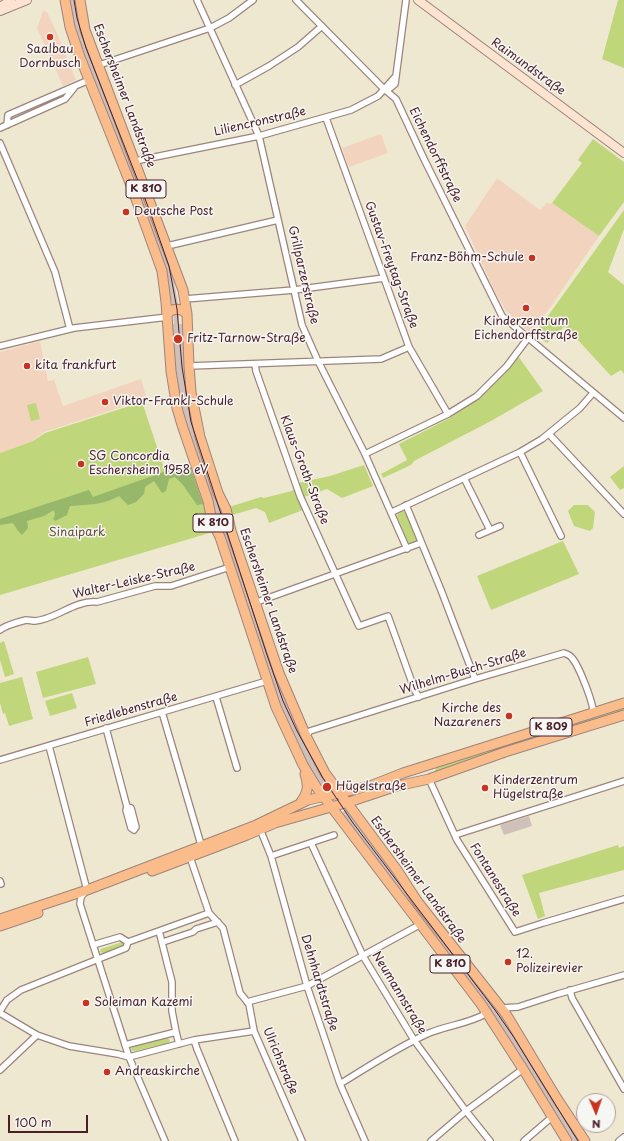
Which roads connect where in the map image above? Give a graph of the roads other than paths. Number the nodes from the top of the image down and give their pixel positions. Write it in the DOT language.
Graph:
graph roads {
  1 [pos="12,0"];
  2 [pos="27,0"];
  3 [pos="65,0"];
  4 [pos="80,0"];
  5 [pos="197,0"];
  6 [pos="253,0"];
  7 [pos="296,0"];
  8 [pos="406,0"];
  9 [pos="418,0"];
  10 [pos="0,7"];
  11 [pos="0,11"];
  12 [pos="322,26"];
  13 [pos="210,28"];
  14 [pos="99,65"];
  15 [pos="396,76"];
  16 [pos="89,80"];
  17 [pos="396,84"];
  18 [pos="235,85"];
  19 [pos="76,86"];
  20 [pos="384,89"];
  21 [pos="396,99"];
  22 [pos="326,118"];
  23 [pos="7,125"];
  24 [pos="0,128"];
  25 [pos="259,136"];
  26 [pos="0,143"];
  27 [pos="624,153"];
  28 [pos="135,161"];
  29 [pos="278,220"];
  30 [pos="167,246"];
  31 [pos="384,278"];
  32 [pos="294,290"];
  33 [pos="185,300"];
  34 [pos="187,314"];
  35 [pos="168,316"];
  36 [pos="70,329"];
  37 [pos="528,338"];
  38 [pos="0,346"];
  39 [pos="409,347"];
  40 [pos="318,361"];
  41 [pos="255,364"];
  42 [pos="189,366"];
  43 [pos="593,393"];
  44 [pos="448,414"];
  45 [pos="624,418"];
  46 [pos="549,434"];
  47 [pos="520,452"];
  48 [pos="365,454"];
  49 [pos="464,478"];
  50 [pos="406,505"];
  51 [pos="392,512"];
  52 [pos="624,514"];
  53 [pos="500,526"];
  54 [pos="490,530"];
  55 [pos="479,535"];
  56 [pos="561,536"];
  57 [pos="421,543"];
  58 [pos="407,548"];
  59 [pos="230,568"];
  60 [pos="335,574"];
  61 [pos="254,603"];
  62 [pos="0,630"];
  63 [pos="475,679"];
  64 [pos="267,681"];
  65 [pos="216,696"];
  66 [pos="419,697"];
  67 [pos="624,703"];
  68 [pos="162,712"];
  69 [pos="593,713"];
  70 [pos="624,715"];
  71 [pos="106,728"];
  72 [pos="306,736"];
  73 [pos="49,746"];
  74 [pos="0,760"];
  75 [pos="437,763"];
  76 [pos="303,765"];
  77 [pos="237,768"];
  78 [pos="416,769"];
  79 [pos="429,779"];
  80 [pos="624,781"];
  81 [pos="415,782"];
  82 [pos="370,786"];
  83 [pos="331,795"];
  84 [pos="301,802"];
  85 [pos="345,802"];
  86 [pos="127,807"];
  87 [pos="339,818"];
  88 [pos="260,829"];
  89 [pos="334,835"];
  90 [pos="455,835"];
  91 [pos="311,843"];
  92 [pos="203,849"];
  93 [pos="270,856"];
  94 [pos="190,857"];
  95 [pos="79,897"];
  96 [pos="624,899"];
  97 [pos="209,913"];
  98 [pos="0,919"];
  99 [pos="218,922"];
  100 [pos="421,924"];
  101 [pos="0,926"];
  102 [pos="159,931"];
  103 [pos="128,942"];
  104 [pos="163,942"];
  105 [pos="93,945"];
  106 [pos="363,956"];
  107 [pos="98,959"];
  108 [pos="624,975"];
  109 [pos="307,986"];
  110 [pos="570,990"];
  111 [pos="247,1002"];
  112 [pos="518,1007"];
  113 [pos="500,1008"];
  114 [pos="0,1012"];
  115 [pos="487,1013"];
  116 [pos="510,1022"];
  117 [pos="254,1031"];
  118 [pos="176,1032"];
  119 [pos="37,1035"];
  120 [pos="194,1040"];
  121 [pos="414,1040"];
  122 [pos="179,1044"];
  123 [pos="125,1045"];
  124 [pos="129,1057"];
  125 [pos="523,1069"];
  126 [pos="0,1070"];
  127 [pos="340,1084"];
  128 [pos="624,1090"];
  129 [pos="466,1112"];
  130 [pos="552,1117"];
  131 [pos="624,1137"];
  132 [pos="165,1141"];
  133 [pos="235,1141"];
  134 [pos="302,1141"];
  135 [pos="365,1141"];
  136 [pos="431,1141"];
  137 [pos="490,1141"];
  138 [pos="524,1141"];
  139 [pos="567,1141"];
  140 [pos="585,1141"];
  141 [pos="619,1141"];
  1 -- 10 [label="street"];
  2 -- 11 [label="street"];
  3 -- 16 [label="main road, Eschersheimer Landstraße / K 810"];
  4 -- 14 [label="main road, Eschersheimer Landstraße / K 810"];
  5 -- 13 [label="street, Grillparzerstraße"];
  6 -- 13 [label="street"];
  7 -- 12 [label="street, Eichendorffstraße"];
  8 -- 15 [label="street"];
  9 -- 27 [label="street, Raimundstraße"];
  12 -- 18 [label="street"];
  12 -- 20 [label="street, Eichendorffstraße"];
  13 -- 14 [label="street"];
  13 -- 18 [label="street, Grillparzerstraße"];
  14 -- 28 [label="main road, Eschersheimer Landstraße / K 810"];
  15 -- 17 [label="street"];
  15 -- 20 [label="street"];
  16 -- 19 [label="street"];
  16 -- 35 [label="main road, Eschersheimer Landstraße / K 810"];
  17 -- 20 [label="street"];
  17 -- 21 [label="street"];
  18 -- 25 [label="street, Grillparzerstraße"];
  19 -- 23 [label="street"];
  19 -- 23 [label="street"];
  20 -- 21 [label="street, Eichendorffstraße"];
  20 -- 22 [label="street, Liliencronstraße"];
  21 -- 37 [label="street, Eichendorffstraße"];
  22 -- 25 [label="street, Liliencronstraße"];
  22 -- 31 [label="street, Gustav-Freytag-Straße"];
  23 -- 24 [label="street"];
  25 -- 28 [label="street, Liliencronstraße"];
  25 -- 29 [label="street, Grillparzerstraße"];
  26 -- 36 [label="street"];
  28 -- 30 [label="main road, Eschersheimer Landstraße / K 810"];
  29 -- 30 [label="street"];
  29 -- 32 [label="street, Grillparzerstraße"];
  30 -- 33 [label="main road, Eschersheimer Landstraße / K 810"];
  31 -- 32 [label="street"];
  31 -- 39 [label="street, Gustav-Freytag-Straße"];
  32 -- 33 [label="street"];
  32 -- 40 [label="street, Grillparzerstraße"];
  33 -- 34 [label="main road, Eschersheimer Landstraße / K 810"];
  34 -- 35 [label="main road"];
  34 -- 42 [label="main road, Eschersheimer Landstraße / K 810"];
  35 -- 36 [label="street"];
  35 -- 59 [label="main road, Eschersheimer Landstraße / K 810"];
  36 -- 38 [label="street"];
  37 -- 43 [label="street, Eichendorffstraße"];
  37 -- 44 [label="street"];
  39 -- 40 [label="street"];
  39 -- 44 [label="street, Gustav-Freytag-Straße"];
  40 -- 41 [label="street"];
  40 -- 48 [label="street, Grillparzerstraße"];
  41 -- 42 [label="street"];
  41 -- 60 [label="street, Klaus-Groth-Straße"];
  42 -- 61 [label="main road, Eschersheimer Landstraße / K 810"];
  43 -- 45 [label="street, Eichendorffstraße"];
  43 -- 46 [label="street"];
  44 -- 48 [label="street"];
  46 -- 47 [label="street"];
  46 -- 52 [label="street"];
  47 -- 49 [label="street"];
  47 -- 56 [label="street"];
  48 -- 51 [label="street, Grillparzerstraße"];
  49 -- 50 [label="street"];
  49 -- 54 [label="street"];
  50 -- 51 [label="street"];
  50 -- 57 [label="street"];
  51 -- 58 [label="street, Grillparzerstraße"];
  53 -- 54 [label="street"];
  54 -- 55 [label="street"];
  57 -- 58 [label="street"];
  57 -- 63 [label="street"];
  58 -- 60 [label="street"];
  59 -- 62 [label="street, Walter-Leiske-Straße"];
  59 -- 64 [label="main road, Eschersheimer Landstraße / K 810"];
  60 -- 61 [label="street"];
  60 -- 66 [label="street, Klaus-Groth-Straße"];
  61 -- 72 [label="main road, Eschersheimer Landstraße / K 810"];
  63 -- 66 [label="street, Wilhelm-Busch-Straße"];
  63 -- 69 [label="street, Wilhelm-Busch-Straße"];
  64 -- 65 [label="street, Friedlebenstraße"];
  64 -- 76 [label="main road, Eschersheimer Landstraße / K 810"];
  65 -- 68 [label="street, Friedlebenstraße"];
  65 -- 77 [label="street"];
  66 -- 72 [label="street, Wilhelm-Busch-Straße"];
  67 -- 69 [label="main road, K 809"];
  68 -- 71 [label="street, Friedlebenstraße"];
  68 -- 92 [label="street"];
  69 -- 75 [label="main road, K 809"];
  70 -- 79 [label="main road, K 809"];
  71 -- 73 [label="street, Friedlebenstraße"];
  71 -- 86 [label="street"];
  72 -- 83 [label="main road, Eschersheimer Landstraße / K 810"];
  73 -- 74 [label="street, Friedlebenstraße"];
  73 -- 95 [label="street"];
  75 -- 78 [label="main road, K 809"];
  75 -- 79 [label="main road"];
  76 -- 83 [label="main road, Eschersheimer Landstraße / K 810"];
  76 -- 84 [label="main road"];
  78 -- 81 [label="main road"];
  78 -- 82 [label="main road, K 809"];
  79 -- 81 [label="main road, K 809"];
  79 -- 90 [label="street, Fontanestraße"];
  80 -- 90 [label="street"];
  81 -- 85 [label="main road, K 809"];
  82 -- 83 [label="main road, K 809"];
  82 -- 85 [label="main road"];
  83 -- 84 [label="main road"];
  83 -- 85 [label="main road, K 809"];
  83 -- 85 [label="main road, Eschersheimer Landstraße / K 810"];
  83 -- 87 [label="main road, Eschersheimer Landstraße / K 810"];
  83 -- 88 [label="main road"];
  84 -- 92 [label="main road"];
  85 -- 87 [label="main road"];
  85 -- 113 [label="main road, Eschersheimer Landstraße / K 810"];
  87 -- 100 [label="main road, Eschersheimer Landstraße / K 810"];
  88 -- 92 [label="main road"];
  88 -- 93 [label="street, Dehnhardtstraße"];
  89 -- 91 [label="street"];
  90 -- 96 [label="street, Fontanestraße"];
  91 -- 93 [label="street"];
  91 -- 106 [label="street, Neumannstraße"];
  92 -- 94 [label="main road"];
  92 -- 95 [label="main road"];
  93 -- 109 [label="street, Dehnhardtstraße"];
  94 -- 95 [label="main road"];
  94 -- 97 [label="street, Ulrichstraße"];
  95 -- 98 [label="main road"];
  95 -- 101 [label="main road"];
  95 -- 105 [label="street"];
  97 -- 99 [label="street, Ulrichstraße"];
  97 -- 102 [label="street"];
  99 -- 104 [label="street"];
  99 -- 111 [label="street, Ulrichstraße"];
  100 -- 106 [label="street"];
  100 -- 115 [label="main road, Eschersheimer Landstraße / K 810"];
  102 -- 103 [label="street"];
  102 -- 104 [label="street"];
  103 -- 105 [label="street"];
  103 -- 107 [label="street"];
  104 -- 118 [label="street"];
  105 -- 107 [label="street"];
  106 -- 109 [label="street"];
  106 -- 121 [label="street, Neumannstraße"];
  107 -- 114 [label="street"];
  107 -- 123 [label="street"];
  108 -- 110 [label="street"];
  109 -- 111 [label="street"];
  109 -- 127 [label="street, Dehnhardtstraße"];
  110 -- 112 [label="street"];
  110 -- 128 [label="street"];
  111 -- 117 [label="street, Ulrichstraße"];
  112 -- 113 [label="street"];
  112 -- 116 [label="street"];
  113 -- 116 [label="main road, Eschersheimer Landstraße / K 810"];
  114 -- 119 [label="street"];
  115 -- 121 [label="street"];
  115 -- 125 [label="main road, Eschersheimer Landstraße / K 810"];
  116 -- 140 [label="main road, Eschersheimer Landstraße / K 810"];
  117 -- 120 [label="street"];
  117 -- 134 [label="street, Ulrichstraße"];
  118 -- 122 [label="street"];
  118 -- 123 [label="street"];
  119 -- 124 [label="street"];
  119 -- 126 [label="street"];
  120 -- 122 [label="street"];
  120 -- 133 [label="street"];
  121 -- 127 [label="street"];
  121 -- 129 [label="street, Neumannstraße"];
  122 -- 124 [label="street"];
  123 -- 124 [label="street"];
  124 -- 132 [label="street"];
  125 -- 129 [label="street"];
  125 -- 130 [label="main road, Eschersheimer Landstraße / K 810"];
  127 -- 135 [label="street, Dehnhardtstraße"];
  129 -- 136 [label="street"];
  129 -- 137 [label="street, Neumannstraße"];
  130 -- 138 [label="street"];
  130 -- 139 [label="main road, Eschersheimer Landstraße / K 810"];
  131 -- 141 [label="street"];
}
